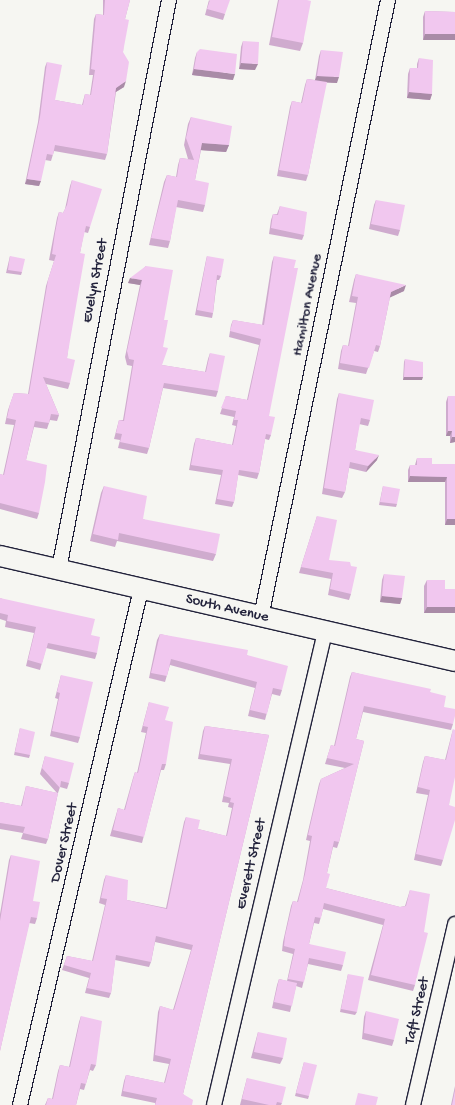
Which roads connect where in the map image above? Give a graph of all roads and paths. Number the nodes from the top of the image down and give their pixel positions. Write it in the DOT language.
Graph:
graph roads {
  1 [pos="169,0"];
  2 [pos="388,0"];
  3 [pos="0,556"];
  4 [pos="59,570"];
  5 [pos="141,589"];
  6 [pos="261,617"];
  7 [pos="325,630"];
  8 [pos="455,661"];
  9 [pos="455,924"];
  10 [pos="20,1105"];
  11 [pos="214,1105"];
  12 [pos="413,1105"];
  1 -- 4 [label="street, Evelyn Street"];
  2 -- 6 [label="street, Hamilton Avenue"];
  3 -- 4 [label="main road, South Avenue"];
  4 -- 5 [label="main road, South Avenue"];
  5 -- 6 [label="main road, South Avenue"];
  5 -- 10 [label="street, Dover Street"];
  6 -- 7 [label="main road, South Avenue"];
  7 -- 8 [label="main road, South Avenue"];
  7 -- 11 [label="street, Everett Street"];
  9 -- 12 [label="street, Taft Street"];
}
